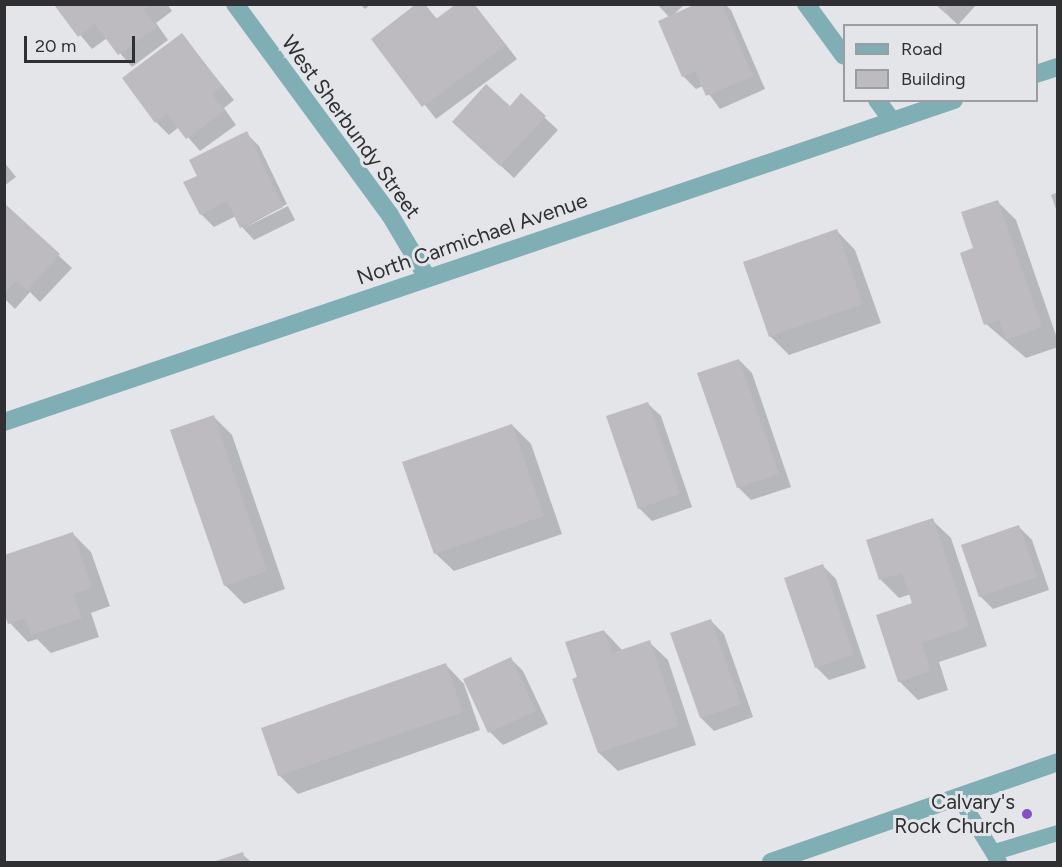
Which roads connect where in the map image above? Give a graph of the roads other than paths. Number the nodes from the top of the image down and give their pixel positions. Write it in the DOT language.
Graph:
graph roads {
  1 [pos="235,4"];
  2 [pos="806,4"];
  3 [pos="843,55"];
  4 [pos="1058,67"];
  5 [pos="1038,73"];
  6 [pos="878,102"];
  7 [pos="948,102"];
  8 [pos="892,121"];
  9 [pos="427,277"];
  10 [pos="4,422"];
  11 [pos="1058,762"];
  12 [pos="959,796"];
  13 [pos="1058,832"];
  14 [pos="997,857"];
  15 [pos="771,862"];
  1 -- 9 [label="street, West Sherbundy Street"];
  2 -- 3 [label="street"];
  4 -- 5 [label="street"];
  6 -- 8 [label="street"];
  7 -- 8 [label="street, North Carmichael Avenue"];
  8 -- 9 [label="street, North Carmichael Avenue"];
  9 -- 10 [label="street, North Carmichael Avenue"];
  11 -- 12 [label="street"];
  12 -- 14 [label="lane"];
  12 -- 15 [label="street"];
  13 -- 14 [label="lane"];
}
